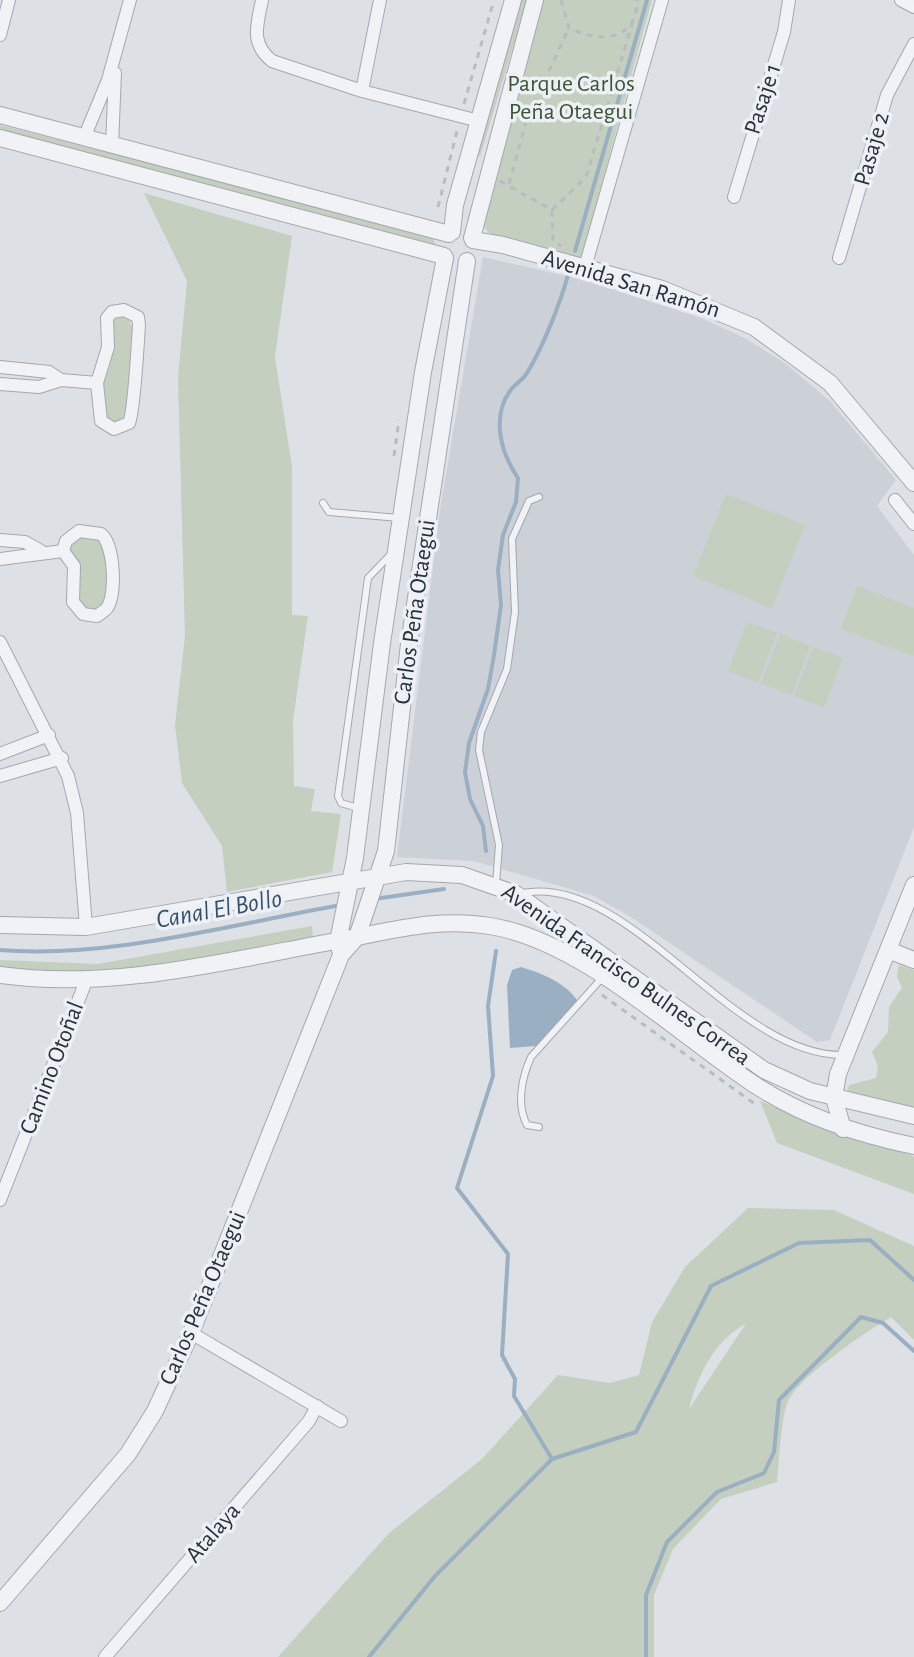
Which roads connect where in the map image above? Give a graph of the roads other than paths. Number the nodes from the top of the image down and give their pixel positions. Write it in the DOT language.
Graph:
graph roads {
  1 [pos="9,0"];
  2 [pos="130,0"];
  3 [pos="262,0"];
  4 [pos="380,0"];
  5 [pos="513,0"];
  6 [pos="535,0"];
  7 [pos="662,0"];
  8 [pos="789,0"];
  9 [pos="901,0"];
  10 [pos="914,7"];
  11 [pos="0,35"];
  12 [pos="914,44"];
  13 [pos="117,50"];
  14 [pos="362,91"];
  15 [pos="0,115"];
  16 [pos="479,121"];
  17 [pos="0,138"];
  18 [pos="84,138"];
  19 [pos="112,146"];
  20 [pos="470,153"];
  21 [pos="492,156"];
  22 [pos="734,197"];
  23 [pos="450,233"];
  24 [pos="472,239"];
  25 [pos="445,257"];
  26 [pos="839,258"];
  27 [pos="467,261"];
  28 [pos="585,267"];
  29 [pos="0,367"];
  30 [pos="61,380"];
  31 [pos="97,383"];
  32 [pos="0,384"];
  33 [pos="914,483"];
  34 [pos="539,497"];
  35 [pos="895,500"];
  36 [pos="323,503"];
  37 [pos="400,518"];
  38 [pos="914,524"];
  39 [pos="0,540"];
  40 [pos="41,551"];
  41 [pos="63,551"];
  42 [pos="395,551"];
  43 [pos="0,559"];
  44 [pos="386,612"];
  45 [pos="414,615"];
  46 [pos="0,642"];
  47 [pos="382,643"];
  48 [pos="409,644"];
  49 [pos="49,735"];
  50 [pos="0,754"];
  51 [pos="62,758"];
  52 [pos="0,776"];
  53 [pos="360,809"];
  54 [pos="496,884"];
  55 [pos="375,885"];
  56 [pos="350,889"];
  57 [pos="516,894"];
  58 [pos="912,897"];
  59 [pos="0,925"];
  60 [pos="86,927"];
  61 [pos="360,931"];
  62 [pos="340,940"];
  63 [pos="888,950"];
  64 [pos="914,960"];
  65 [pos="0,975"];
  66 [pos="86,981"];
  67 [pos="598,983"];
  68 [pos="846,1055"];
  69 [pos="834,1098"];
  70 [pos="914,1116"];
  71 [pos="539,1127"];
  72 [pos="843,1129"];
  73 [pos="909,1147"];
  74 [pos="0,1200"];
  75 [pos="191,1333"];
  76 [pos="317,1406"];
  77 [pos="341,1421"];
  78 [pos="0,1603"];
  79 [pos="105,1657"];
  1 -- 11 [label="street"];
  2 -- 13 [label="street"];
  3 -- 14 [label="street"];
  4 -- 14 [label="street"];
  5 -- 16 [label="street"];
  6 -- 21 [label="street"];
  7 -- 28 [label="street"];
  8 -- 22 [label="street, Pasaje 1"];
  9 -- 10 [label="street"];
  12 -- 26 [label="street, Pasaje 2"];
  13 -- 18 [label="street"];
  13 -- 19 [label="street"];
  14 -- 16 [label="street"];
  15 -- 18 [label="street"];
  16 -- 20 [label="street"];
  17 -- 25 [label="street"];
  18 -- 19 [label="street"];
  19 -- 23 [label="street"];
  20 -- 21 [label="street"];
  20 -- 23 [label="street"];
  21 -- 24 [label="street"];
  23 -- 24 [label="street"];
  23 -- 25 [label="street"];
  24 -- 27 [label="street"];
  24 -- 28 [label="street, Avenida San Ramón"];
  25 -- 27 [label="street"];
  25 -- 37 [label="street, Carlos Peña Otaegui"];
  27 -- 45 [label="street, Carlos Peña Otaegui"];
  28 -- 33 [label="street, Avenida San Ramón"];
  29 -- 30 [label="street"];
  30 -- 31 [label="street"];
  30 -- 32 [label="street"];
  31 -- 31 [label="street"];
  34 -- 54 [label="lane"];
  35 -- 38 [label="street"];
  36 -- 37 [label="lane"];
  37 -- 42 [label="street, Carlos Peña Otaegui"];
  39 -- 40 [label="street"];
  40 -- 41 [label="street"];
  40 -- 43 [label="street"];
  41 -- 41 [label="street"];
  42 -- 44 [label="street, Carlos Peña Otaegui"];
  42 -- 53 [label="lane"];
  44 -- 45 [label="street"];
  44 -- 47 [label="street, Carlos Peña Otaegui"];
  45 -- 48 [label="street, Carlos Peña Otaegui"];
  46 -- 49 [label="street"];
  47 -- 48 [label="street"];
  47 -- 53 [label="street, Carlos Peña Otaegui"];
  48 -- 55 [label="street, Carlos Peña Otaegui"];
  49 -- 50 [label="street"];
  49 -- 51 [label="street"];
  51 -- 52 [label="street"];
  51 -- 60 [label="street"];
  53 -- 56 [label="street, Carlos Peña Otaegui"];
  54 -- 55 [label="street, Avenida Francisco Bulnes Correa"];
  54 -- 57 [label="street, Avenida Francisco Bulnes Correa"];
  55 -- 56 [label="street, Avenida Francisco Bulnes Correa"];
  55 -- 61 [label="street, Carlos Peña Otaegui"];
  56 -- 60 [label="street, Avenida Francisco Bulnes Correa"];
  56 -- 62 [label="street, Carlos Peña Otaegui"];
  57 -- 68 [label="lane"];
  57 -- 69 [label="street, Avenida Francisco Bulnes Correa"];
  58 -- 63 [label="street"];
  59 -- 60 [label="street, Avenida Francisco Bulnes Correa"];
  61 -- 62 [label="street, Carlos Peña Otaegui"];
  61 -- 67 [label="street, Avenida Francisco Bulnes Correa"];
  62 -- 66 [label="street"];
  62 -- 75 [label="street, Carlos Peña Otaegui"];
  63 -- 64 [label="street"];
  63 -- 68 [label="street"];
  65 -- 66 [label="street"];
  66 -- 74 [label="street, Camino Otoñal"];
  67 -- 71 [label="lane"];
  67 -- 72 [label="street, Avenida Francisco Bulnes Correa"];
  68 -- 69 [label="street"];
  69 -- 70 [label="street, Avenida Francisco Bulnes Correa"];
  69 -- 72 [label="street"];
  72 -- 73 [label="street, Avenida Francisco Bulnes Correa"];
  75 -- 76 [label="street"];
  75 -- 78 [label="street, Carlos Peña Otaegui"];
  76 -- 77 [label="street"];
  76 -- 79 [label="street, Atalaya"];
}
